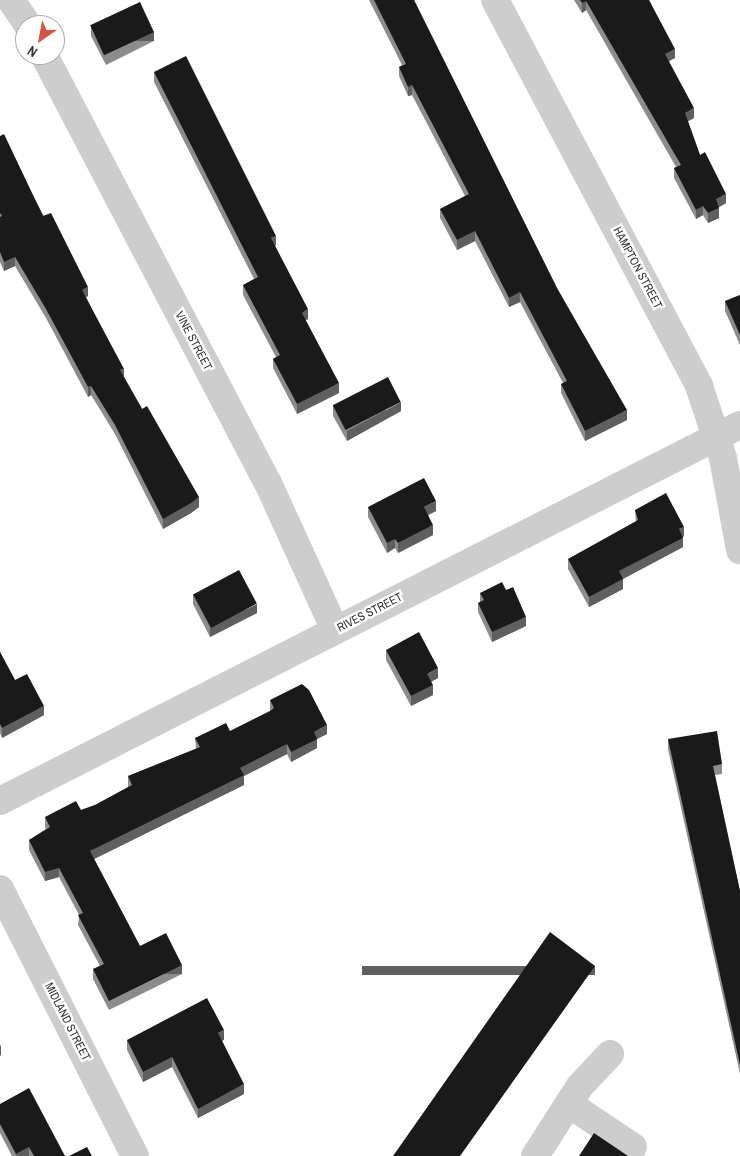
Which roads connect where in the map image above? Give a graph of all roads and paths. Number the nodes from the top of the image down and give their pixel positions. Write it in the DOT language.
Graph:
graph roads {
  1 [pos="495,0"];
  2 [pos="49,65"];
  3 [pos="729,431"];
  4 [pos="740,550"];
  5 [pos="335,630"];
  6 [pos="0,801"];
  7 [pos="0,888"];
  8 [pos="610,1054"];
  9 [pos="569,1104"];
  10 [pos="633,1147"];
  11 [pos="135,1156"];
  12 [pos="535,1156"];
  1 -- 3 [label="street, HAMPTON STREET"];
  2 -- 5 [label="street, VINE STREET"];
  3 -- 4 [label="street, HAMPTON STREET"];
  3 -- 5 [label="street, RIVES STREET"];
  5 -- 6 [label="street, RIVES STREET"];
  7 -- 11 [label="street, MIDLAND STREET"];
  8 -- 9 [label="street"];
  9 -- 10 [label="street"];
  9 -- 12 [label="street"];
}
